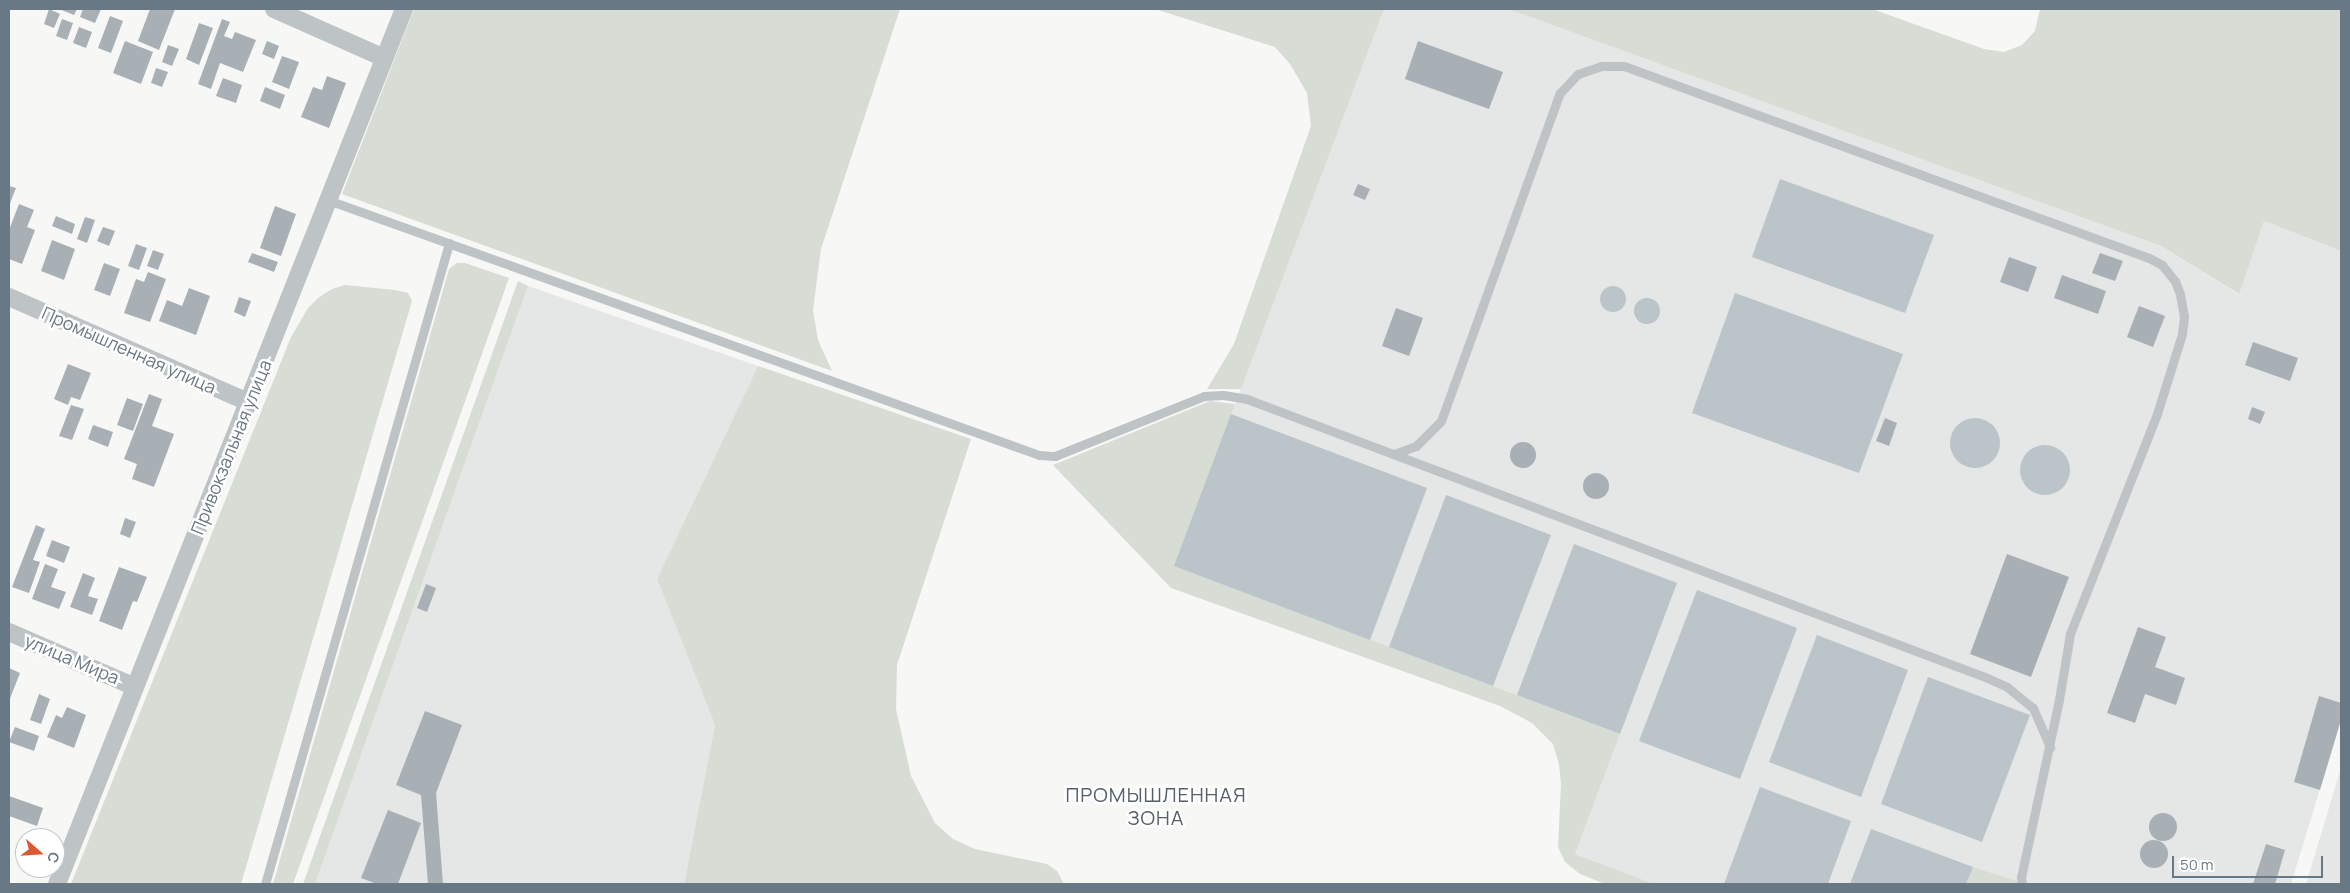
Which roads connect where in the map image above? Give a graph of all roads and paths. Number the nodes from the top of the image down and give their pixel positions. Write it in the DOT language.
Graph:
graph roads {
  1 [pos="274,9"];
  2 [pos="404,9"];
  3 [pos="384,58"];
  4 [pos="328,200"];
  5 [pos="449,243"];
  6 [pos="9,298"];
  7 [pos="248,402"];
  8 [pos="1394,454"];
  9 [pos="9,632"];
  10 [pos="135,687"];
  11 [pos="2050,747"];
  12 [pos="57,884"];
  13 [pos="265,884"];
  14 [pos="2022,884"];
  1 -- 3 [label="street"];
  2 -- 3 [label="street, Привокзальная улица"];
  3 -- 4 [label="street, Привокзальная улица"];
  4 -- 5 [label="lane"];
  4 -- 7 [label="street, Привокзальная улица"];
  5 -- 8 [label="lane"];
  5 -- 13 [label="lane"];
  6 -- 7 [label="street, Промышленная улица"];
  7 -- 10 [label="street, Привокзальная улица"];
  8 -- 11 [label="lane"];
  8 -- 11 [label="lane"];
  9 -- 10 [label="street, улица Мира"];
  10 -- 12 [label="street, Привокзальная улица"];
  11 -- 14 [label="lane"];
}
